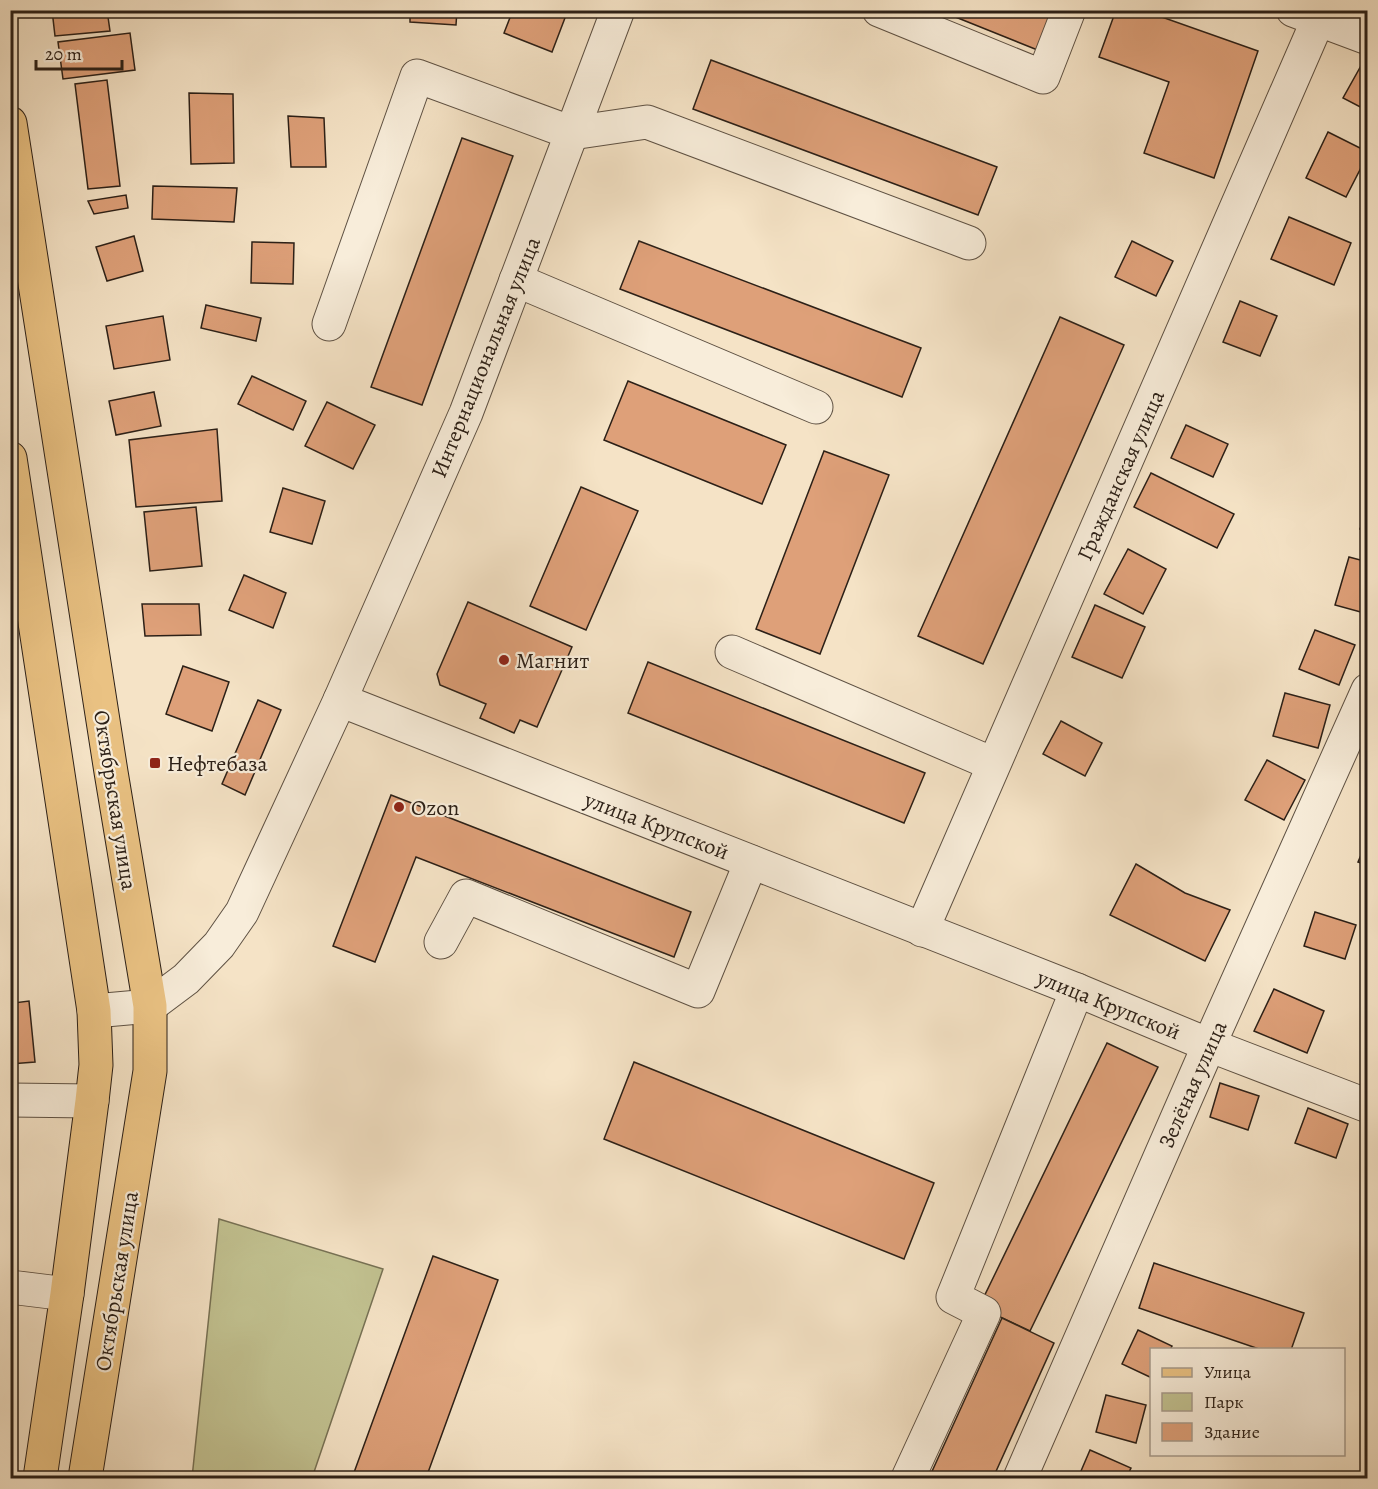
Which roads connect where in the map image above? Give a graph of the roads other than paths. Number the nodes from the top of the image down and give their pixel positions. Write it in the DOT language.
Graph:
graph roads {
  1 [pos="618,10"];
  2 [pos="879,10"];
  3 [pos="1069,10"];
  4 [pos="1336,22"];
  5 [pos="10,123"];
  6 [pos="572,133"];
  7 [pos="969,243"];
  8 [pos="516,280"];
  9 [pos="329,324"];
  10 [pos="816,406"];
  11 [pos="10,458"];
  12 [pos="17,547"];
  13 [pos="732,652"];
  14 [pos="1368,690"];
  15 [pos="340,700"];
  16 [pos="993,764"];
  17 [pos="751,862"];
  18 [pos="922,930"];
  19 [pos="441,942"];
  20 [pos="1077,990"];
  21 [pos="150,1006"];
  22 [pos="94,1011"];
  23 [pos="1209,1045"];
  24 [pos="10,1100"];
  25 [pos="92,1101"];
  26 [pos="1368,1106"];
  27 [pos="10,1287"];
  28 [pos="67,1294"];
  29 [pos="40,1479"];
  30 [pos="85,1479"];
  31 [pos="909,1479"];
  32 [pos="1020,1479"];
  1 -- 6 [label="street, Интернациональная улица"];
  2 -- 3 [label="street"];
  4 -- 16 [label="street, Гражданская улица"];
  5 -- 21 [label="main road, Октябрьская улица"];
  6 -- 7 [label="street"];
  6 -- 8 [label="street, Интернациональная улица"];
  6 -- 9 [label="street"];
  8 -- 10 [label="street"];
  8 -- 15 [label="street, Интернациональная улица"];
  11 -- 12 [label="main road, Октябрьская улица"];
  12 -- 22 [label="main road, Октябрьская улица"];
  13 -- 16 [label="street"];
  14 -- 23 [label="street, Зелёная улица"];
  15 -- 17 [label="street, улица Крупской"];
  15 -- 21 [label="street"];
  16 -- 18 [label="street, Гражданская улица"];
  17 -- 18 [label="street, улица Крупской"];
  17 -- 19 [label="street"];
  18 -- 20 [label="street, улица Крупской"];
  20 -- 23 [label="street, улица Крупской"];
  20 -- 31 [label="street"];
  21 -- 22 [label="street"];
  21 -- 30 [label="main road, Октябрьская улица"];
  22 -- 25 [label="main road, Октябрьская улица"];
  23 -- 26 [label="street, улица Крупской"];
  23 -- 32 [label="street, Зелёная улица"];
  24 -- 25 [label="street"];
  25 -- 28 [label="main road, Октябрьская улица"];
  27 -- 28 [label="street"];
  28 -- 29 [label="main road, Октябрьская улица"];
}
